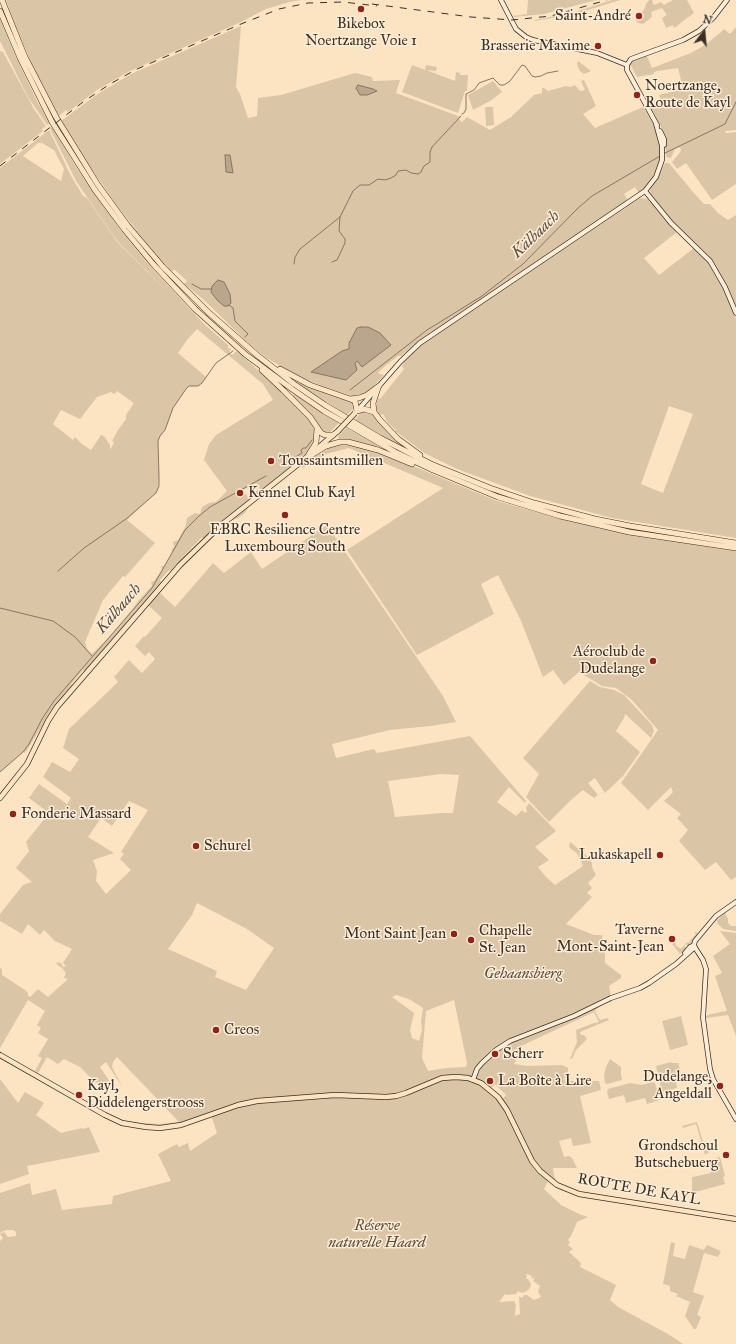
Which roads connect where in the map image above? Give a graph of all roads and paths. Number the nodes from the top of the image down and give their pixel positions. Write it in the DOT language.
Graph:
graph roads {
  1 [pos="2,0"];
  2 [pos="501,0"];
  3 [pos="727,0"];
  4 [pos="0,11"];
  5 [pos="627,65"];
  6 [pos="645,191"];
  7 [pos="736,314"];
  8 [pos="245,354"];
  9 [pos="257,355"];
  10 [pos="379,386"];
  11 [pos="350,399"];
  12 [pos="356,412"];
  13 [pos="374,412"];
  14 [pos="317,429"];
  15 [pos="335,433"];
  16 [pos="340,442"];
  17 [pos="306,458"];
  18 [pos="438,467"];
  19 [pos="433,470"];
  20 [pos="736,543"];
  21 [pos="736,548"];
  22 [pos="0,798"];
  23 [pos="736,902"];
  24 [pos="694,946"];
  25 [pos="0,1054"];
  26 [pos="473,1080"];
  27 [pos="736,1119"];
  28 [pos="736,1219"];
  1 -- 9 [label="highway"];
  2 -- 5 [label="main road"];
  3 -- 5 [label="main road"];
  4 -- 8 [label="highway"];
  5 -- 6 [label="main road"];
  6 -- 7 [label="main road"];
  6 -- 10 [label="main road"];
  8 -- 14 [label="highway"];
  8 -- 19 [label="highway"];
  9 -- 11 [label="highway"];
  9 -- 18 [label="highway"];
  10 -- 11 [label="highway"];
  10 -- 12 [label="main road"];
  10 -- 13 [label="highway"];
  11 -- 12 [label="highway"];
  12 -- 13 [label="highway"];
  12 -- 15 [label="main road, bridge"];
  13 -- 18 [label="highway"];
  14 -- 15 [label="highway"];
  14 -- 17 [label="highway"];
  15 -- 16 [label="highway"];
  15 -- 17 [label="main road"];
  16 -- 17 [label="highway"];
  16 -- 19 [label="highway"];
  17 -- 22 [label="main road"];
  18 -- 20 [label="highway"];
  19 -- 21 [label="highway"];
  23 -- 24 [label="main road"];
  24 -- 26 [label="main road"];
  24 -- 27 [label="main road"];
  25 -- 26 [label="main road"];
  26 -- 28 [label="main road, ROUTE DE KAYL"];
}
